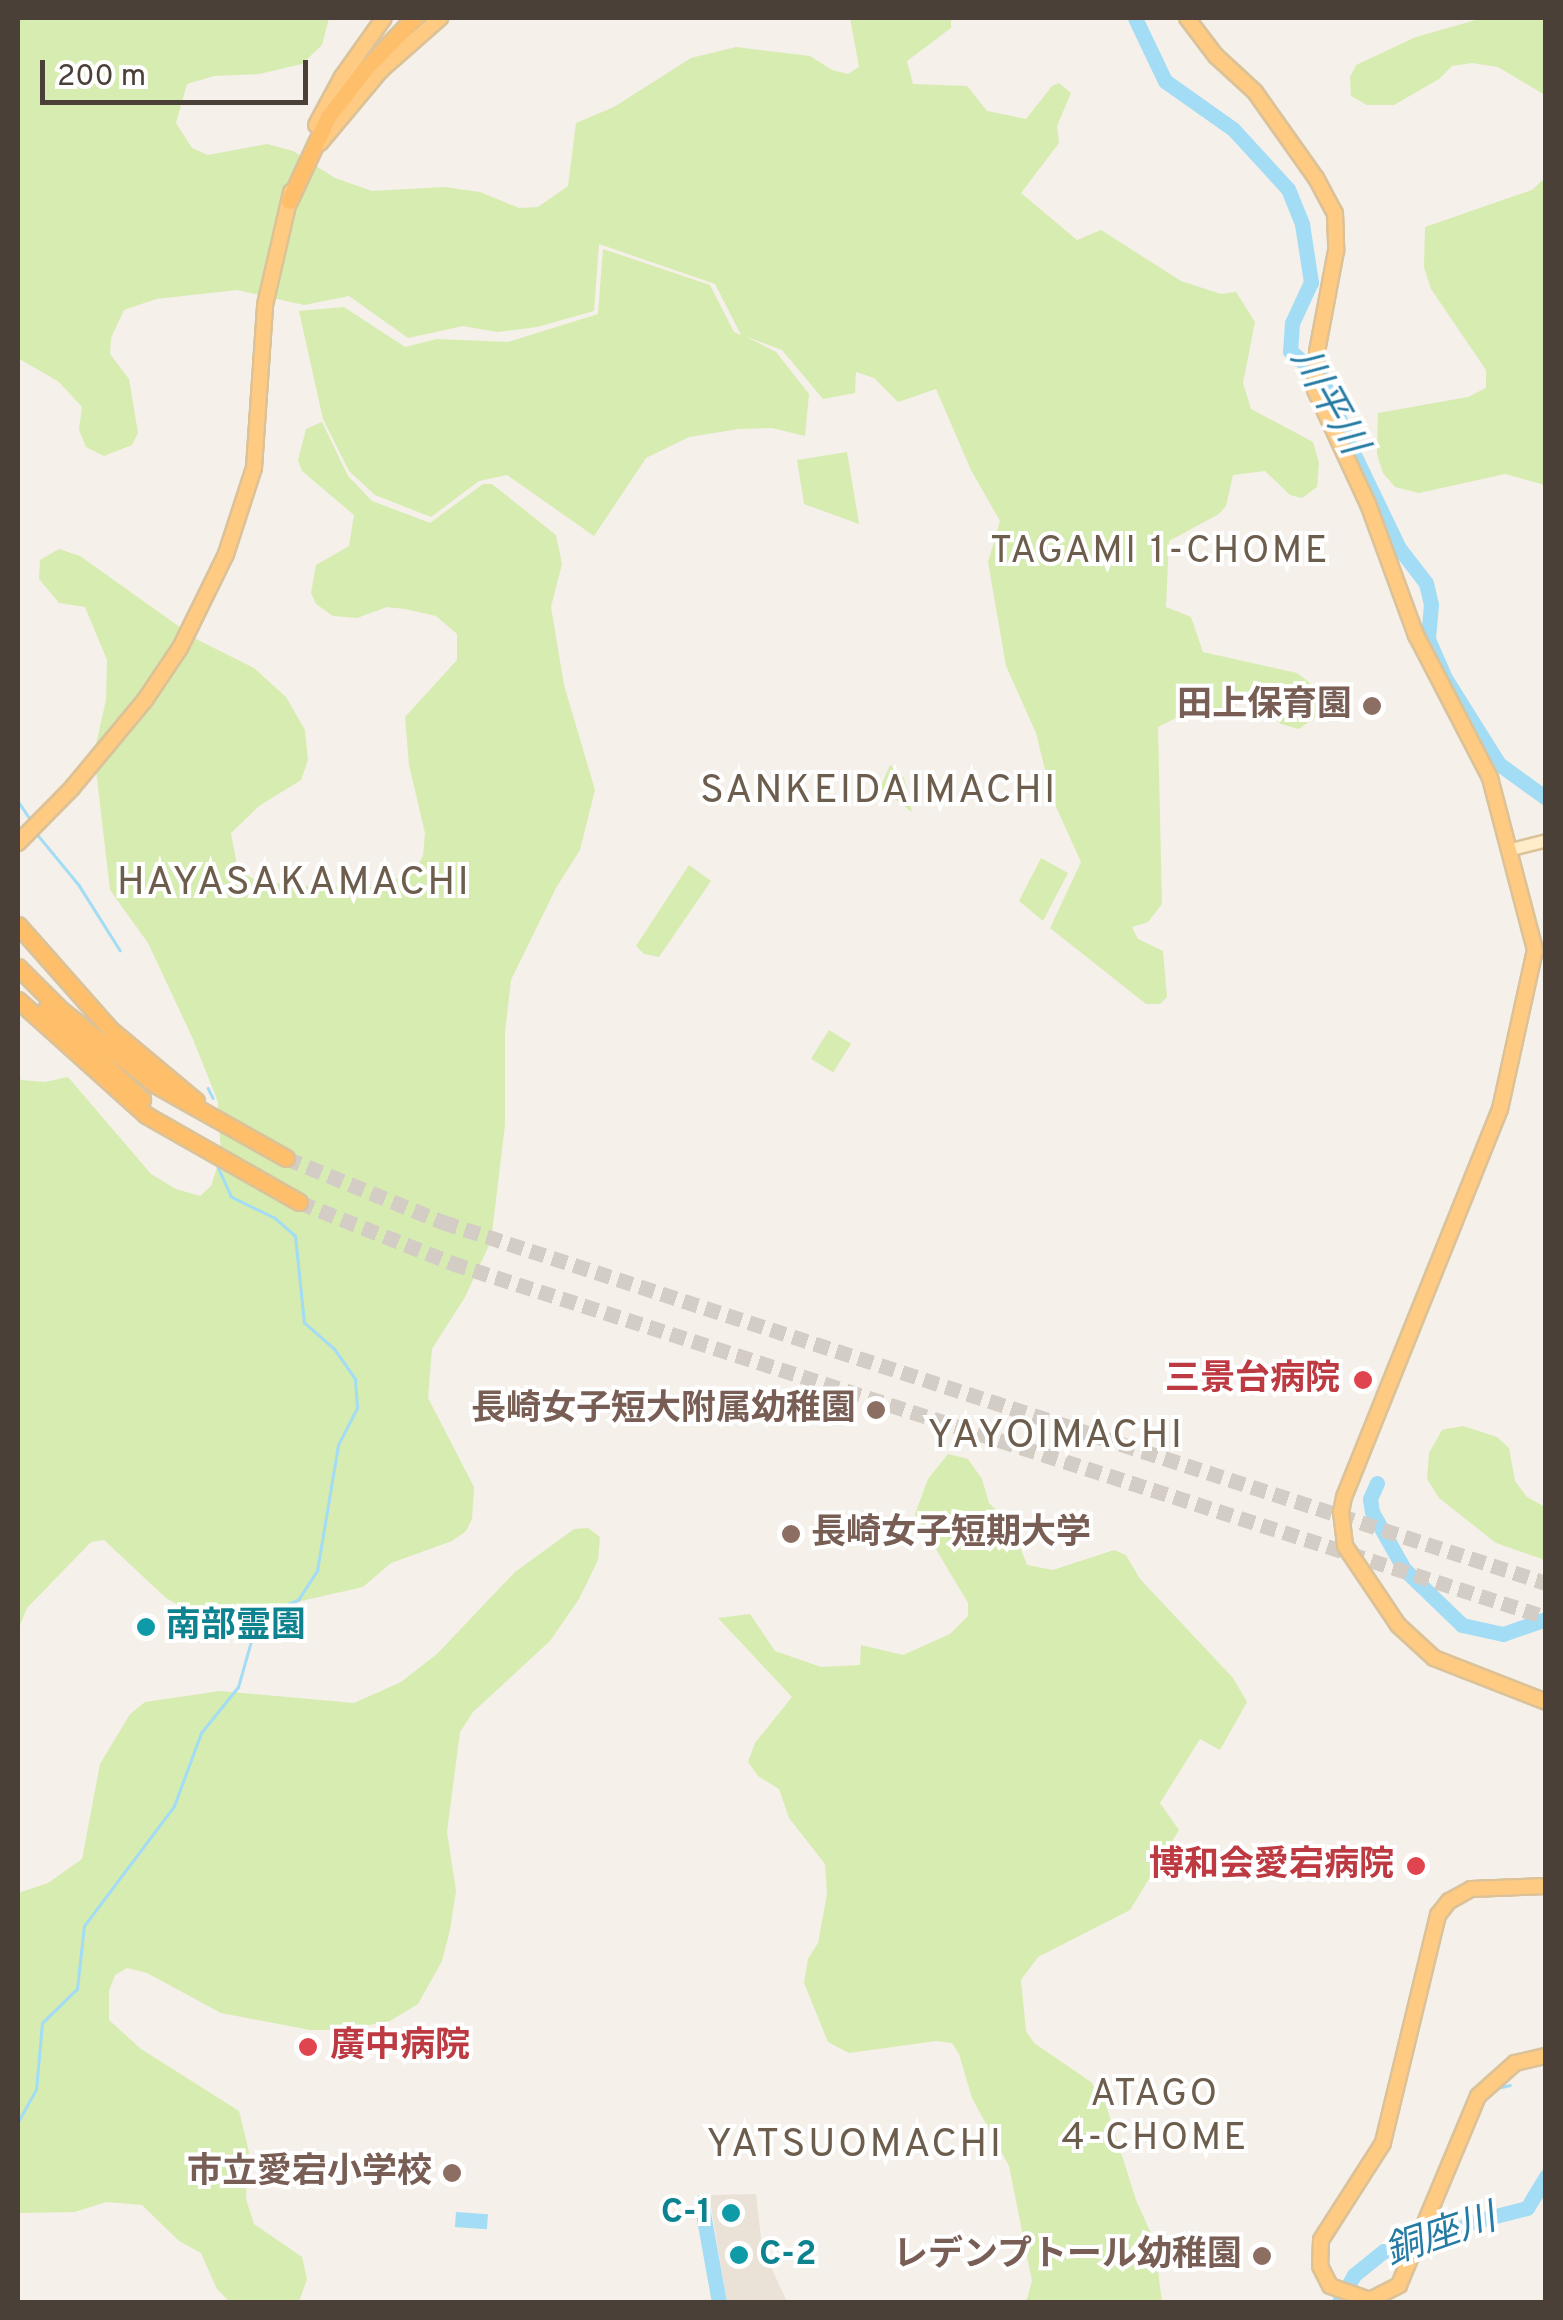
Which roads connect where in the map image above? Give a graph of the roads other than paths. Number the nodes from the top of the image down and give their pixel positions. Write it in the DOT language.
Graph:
graph roads {
  1 [pos="384,18"];
  2 [pos="414,18"];
  3 [pos="440,18"];
  4 [pos="1187,18"];
  5 [pos="288,201"];
  6 [pos="1546,840"];
  7 [pos="18,844"];
  8 [pos="1511,849"];
  9 [pos="18,925"];
  10 [pos="18,967"];
  11 [pos="18,977"];
  12 [pos="18,1000"];
  13 [pos="122,1070"];
  14 [pos="286,1158"];
  15 [pos="299,1202"];
  16 [pos="1546,1702"];
  17 [pos="1546,1886"];
  18 [pos="1546,2056"];
  1 -- 5 [label="highway"];
  2 -- 5 [label="highway"];
  3 -- 5 [label="highway"];
  4 -- 8 [label="highway"];
  5 -- 7 [label="highway"];
  6 -- 8 [label="main road"];
  8 -- 16 [label="highway"];
  9 -- 13 [label="highway"];
  10 -- 13 [label="highway"];
  11 -- 13 [label="highway"];
  12 -- 13 [label="highway"];
  13 -- 14 [label="highway"];
  13 -- 15 [label="highway"];
  17 -- 18 [label="highway"];
}
